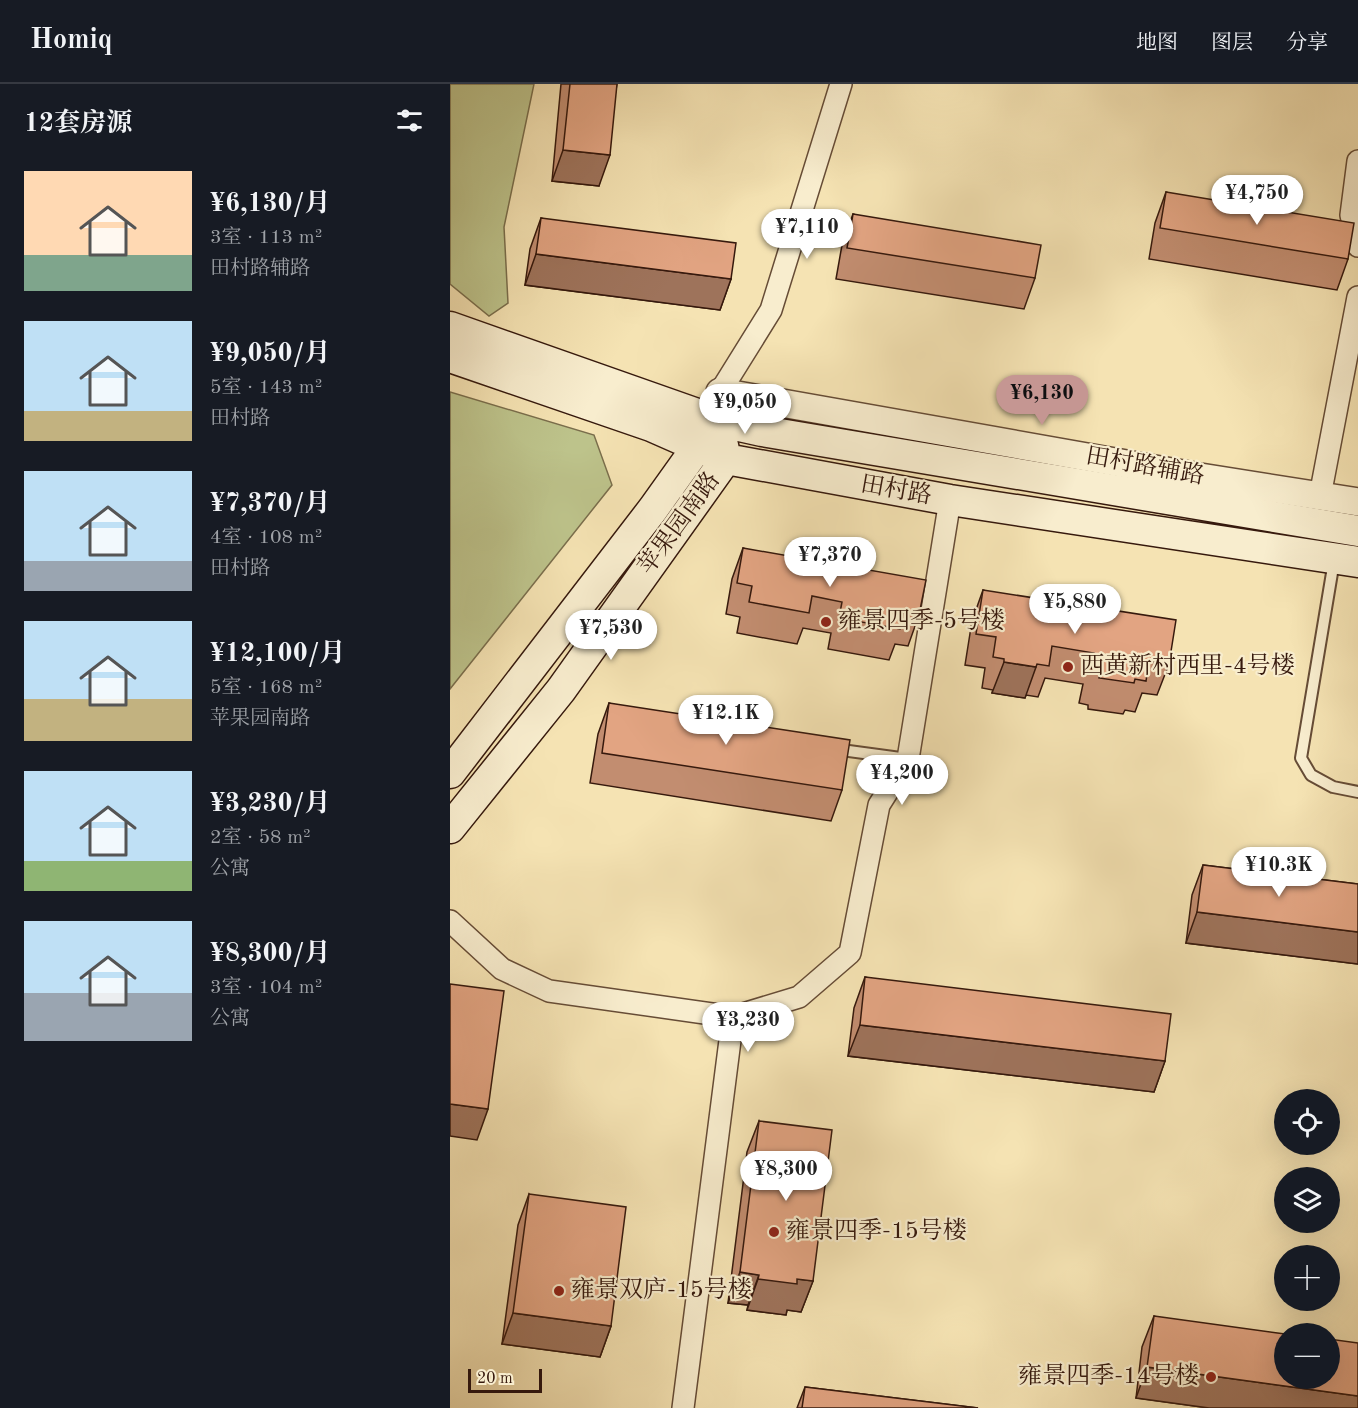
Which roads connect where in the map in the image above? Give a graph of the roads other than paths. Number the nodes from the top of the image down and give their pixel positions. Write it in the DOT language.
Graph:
graph roads {
  1 [pos="841,84"];
  2 [pos="1358,161"];
  3 [pos="1358,246"];
  4 [pos="1358,297"];
  5 [pos="450,327"];
  6 [pos="450,357"];
  7 [pos="719,406"];
  8 [pos="697,447"];
  9 [pos="726,459"];
  10 [pos="1197,490"];
  11 [pos="1320,496"];
  12 [pos="950,500"];
  13 [pos="1358,502"];
  14 [pos="1358,531"];
  15 [pos="1346,560"];
  16 [pos="826,747"];
  17 [pos="908,759"];
  18 [pos="450,772"];
  19 [pos="1358,792"];
  20 [pos="450,828"];
  21 [pos="450,921"];
  22 [pos="733,1017"];
  23 [pos="683,1408"];
  1 -- 7 [label="street"];
  2 -- 3 [label="street"];
  4 -- 11 [label="street"];
  5 -- 7 [label="main road, 田村路"];
  6 -- 8 [label="main road, 田村路"];
  7 -- 8 [label="main road, 苹果园南路"];
  7 -- 9 [label="main road, 苹果园南路"];
  7 -- 10 [label="main road, 田村路"];
  8 -- 9 [label="main road, 田村路"];
  8 -- 18 [label="main road, 苹果园南路"];
  9 -- 12 [label="main road, 田村路"];
  9 -- 20 [label="main road, 苹果园南路"];
  10 -- 11 [label="street, 田村路辅路"];
  10 -- 14 [label="main road, 田村路"];
  11 -- 13 [label="street, 田村路辅路"];
  12 -- 15 [label="main road, 田村路"];
  12 -- 17 [label="street"];
  15 -- 19 [label="lane"];
  16 -- 17 [label="lane"];
  17 -- 22 [label="street"];
  21 -- 22 [label="street"];
  22 -- 23 [label="street"];
}
